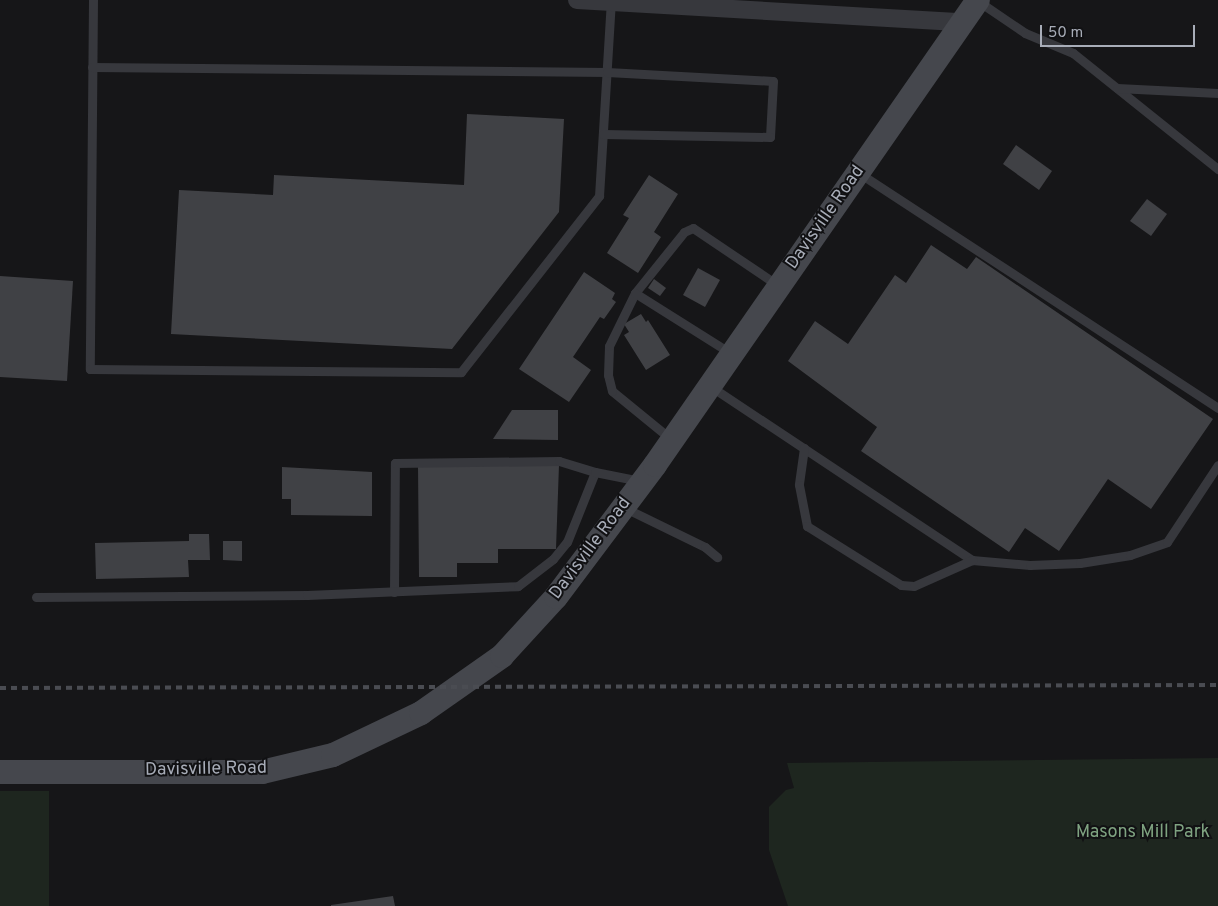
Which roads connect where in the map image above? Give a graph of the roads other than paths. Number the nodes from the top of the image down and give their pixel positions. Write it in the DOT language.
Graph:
graph roads {
  1 [pos="93,0"];
  2 [pos="577,0"];
  3 [pos="978,0"];
  4 [pos="611,2"];
  5 [pos="961,22"];
  6 [pos="92,67"];
  7 [pos="607,72"];
  8 [pos="1117,88"];
  9 [pos="1218,93"];
  10 [pos="603,134"];
  11 [pos="1218,169"];
  12 [pos="858,172"];
  13 [pos="779,286"];
  14 [pos="634,293"];
  15 [pos="732,354"];
  16 [pos="710,386"];
  17 [pos="1218,408"];
  18 [pos="672,440"];
  19 [pos="804,448"];
  20 [pos="1218,465"];
  21 [pos="595,472"];
  22 [pos="642,482"];
  23 [pos="623,507"];
  24 [pos="717,557"];
  25 [pos="972,560"];
  26 [pos="394,592"];
  27 [pos="36,597"];
  28 [pos="0,772"];
  1 -- 6 [label="lane"];
  2 -- 4 [label="street"];
  3 -- 5 [label="street, Davisville Road"];
  3 -- 8 [label="lane"];
  4 -- 5 [label="street"];
  4 -- 7 [label="lane"];
  5 -- 12 [label="street, Davisville Road"];
  6 -- 7 [label="lane"];
  6 -- 10 [label="lane"];
  7 -- 10 [label="lane"];
  7 -- 10 [label="lane"];
  8 -- 9 [label="lane"];
  8 -- 11 [label="lane"];
  12 -- 13 [label="street, Davisville Road"];
  12 -- 17 [label="lane"];
  13 -- 14 [label="lane"];
  13 -- 15 [label="street, Davisville Road"];
  14 -- 15 [label="lane"];
  14 -- 18 [label="lane"];
  15 -- 16 [label="street, Davisville Road"];
  16 -- 18 [label="street, Davisville Road"];
  16 -- 19 [label="lane"];
  18 -- 22 [label="street, Davisville Road"];
  19 -- 25 [label="lane"];
  19 -- 25 [label="lane"];
  20 -- 25 [label="lane"];
  21 -- 22 [label="lane"];
  21 -- 26 [label="lane"];
  21 -- 26 [label="lane"];
  22 -- 23 [label="street, Davisville Road"];
  23 -- 24 [label="lane"];
  23 -- 28 [label="street, Davisville Road"];
  26 -- 27 [label="lane"];
}
